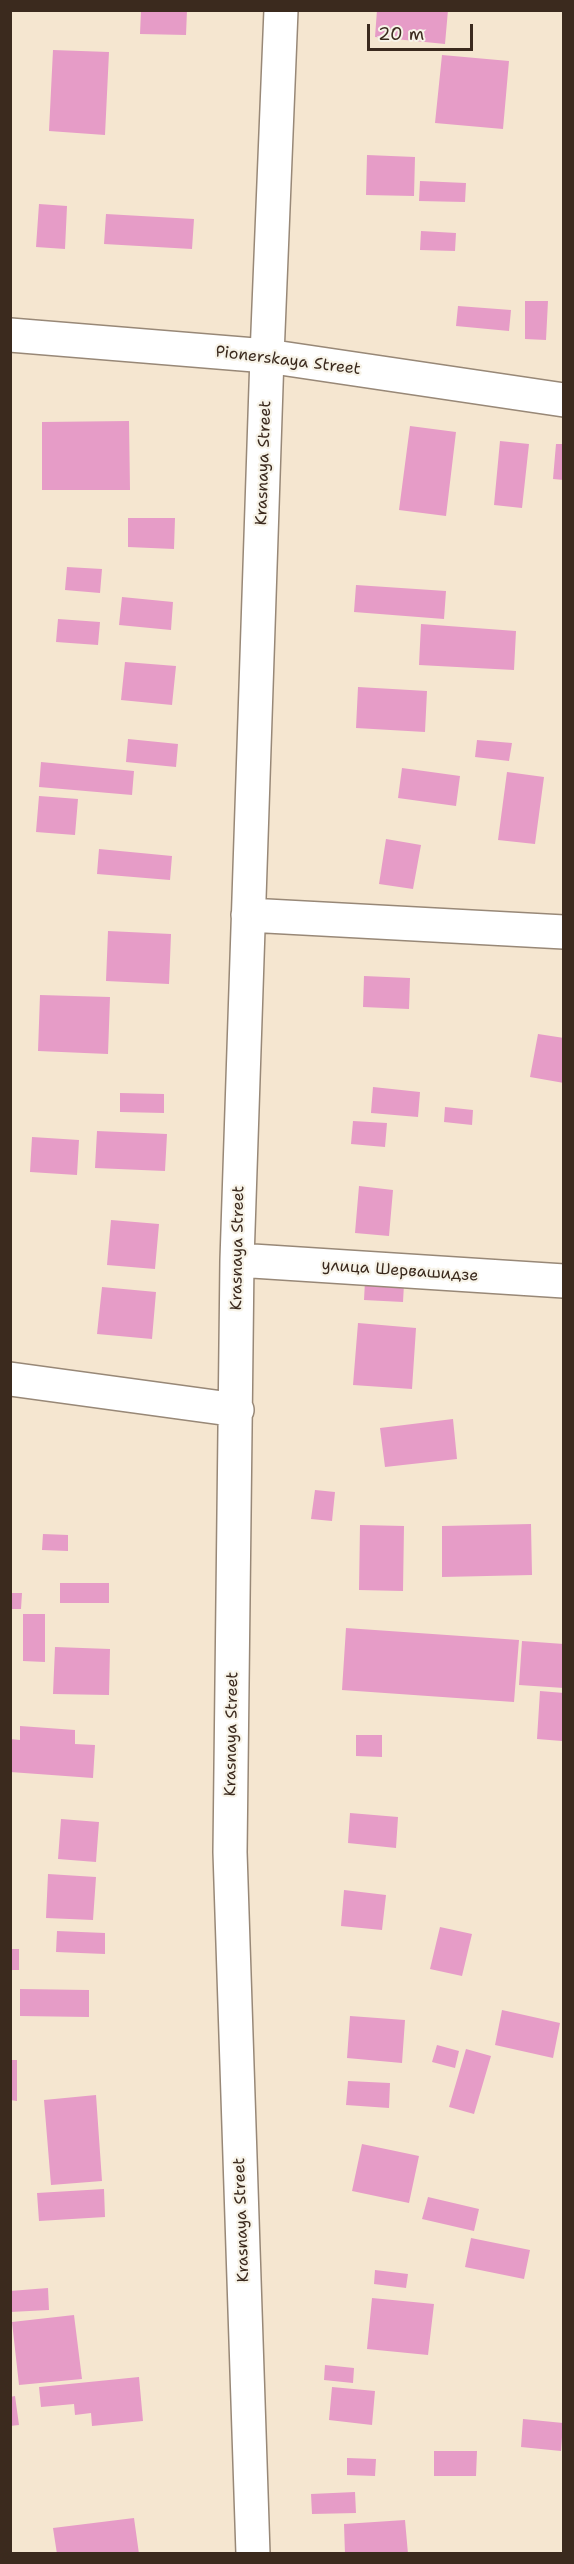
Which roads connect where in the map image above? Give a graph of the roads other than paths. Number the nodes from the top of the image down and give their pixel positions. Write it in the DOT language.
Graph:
graph roads {
  1 [pos="281,10"];
  2 [pos="10,335"];
  3 [pos="267,356"];
  4 [pos="564,400"];
  5 [pos="248,915"];
  6 [pos="564,932"];
  7 [pos="237,1260"];
  8 [pos="564,1281"];
  9 [pos="10,1379"];
  10 [pos="237,1410"];
  11 [pos="252,2553"];
  1 -- 3 [label="street, Krasnaya Street"];
  2 -- 3 [label="street, Pionerskaya Street"];
  3 -- 4 [label="street, Pionerskaya Street"];
  3 -- 5 [label="street, Krasnaya Street"];
  5 -- 6 [label="street"];
  5 -- 7 [label="street, Krasnaya Street"];
  7 -- 8 [label="street, улица Шервашидзе"];
  7 -- 10 [label="street, Krasnaya Street"];
  9 -- 10 [label="street"];
  10 -- 11 [label="street, Krasnaya Street"];
}
